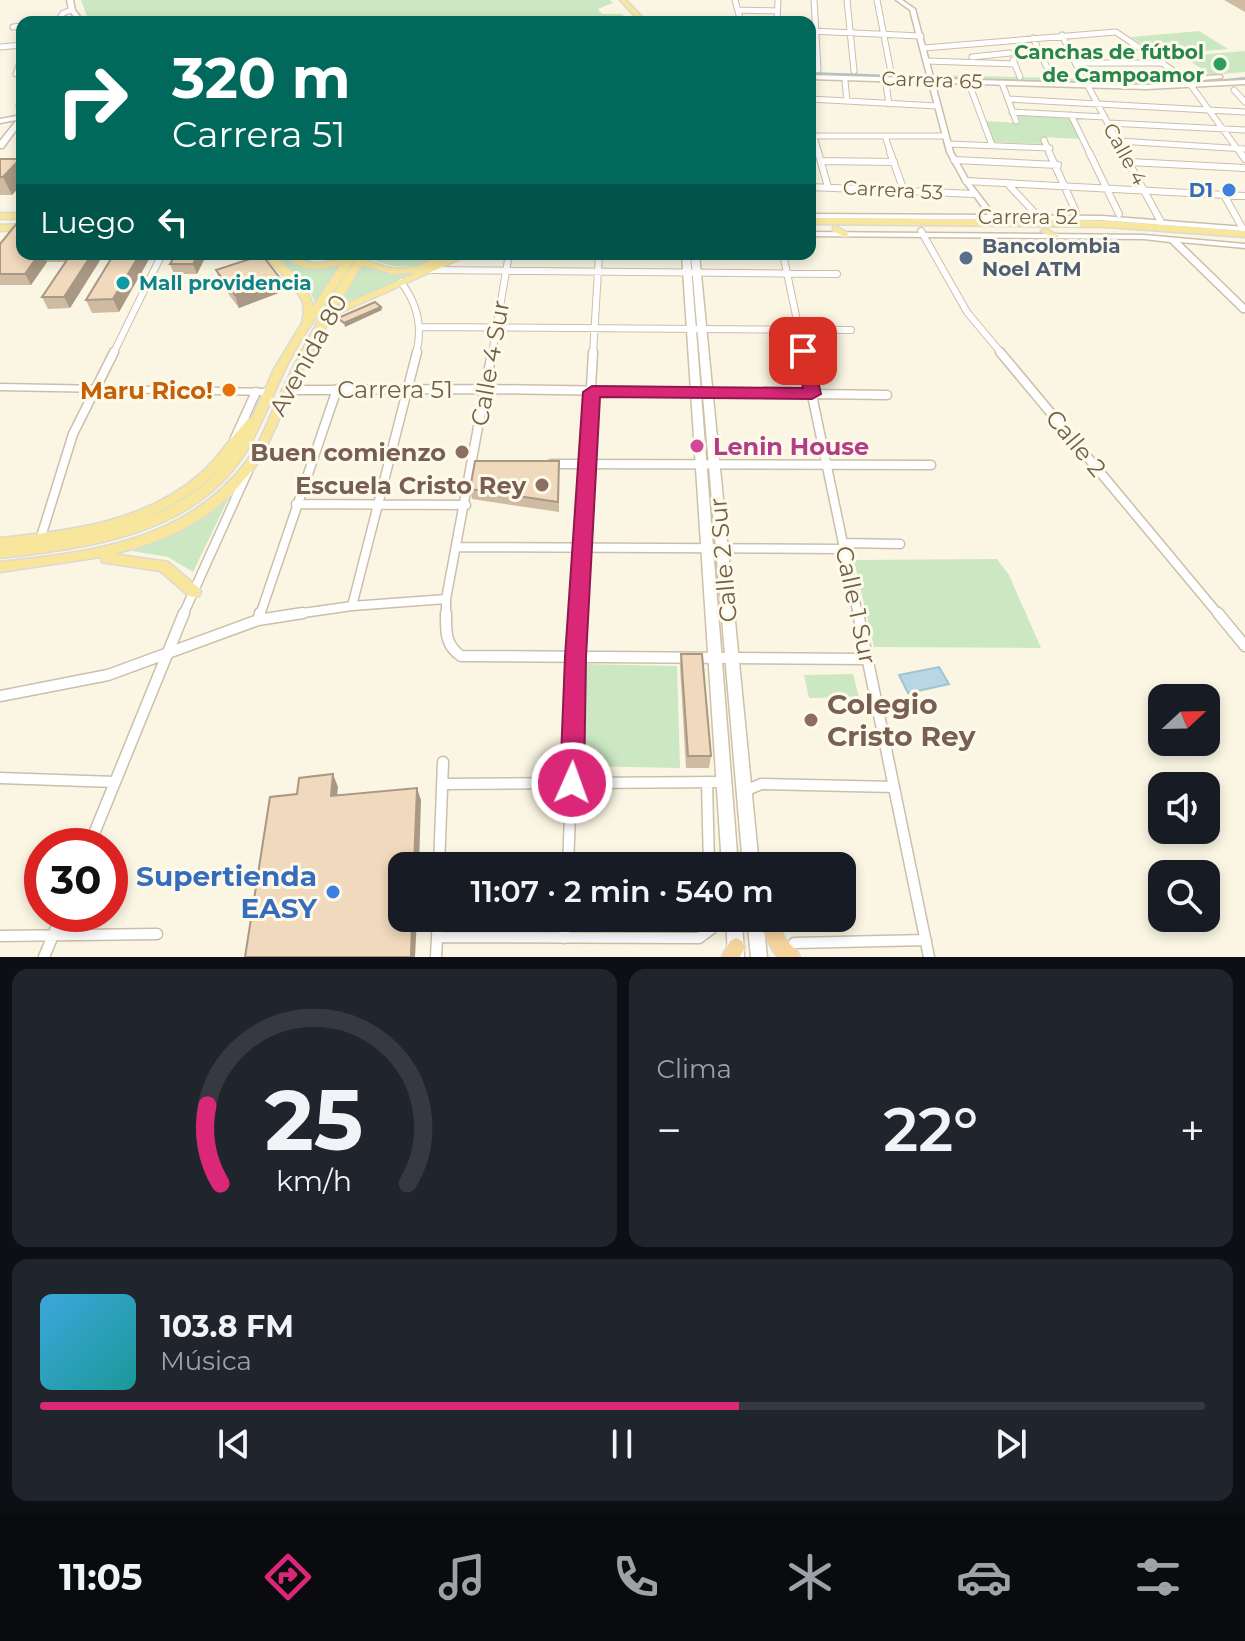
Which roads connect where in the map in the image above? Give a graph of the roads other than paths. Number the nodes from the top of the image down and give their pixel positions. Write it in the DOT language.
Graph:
graph roads {
  1 [pos="70,0"];
  2 [pos="613,0"];
  3 [pos="623,0"];
  4 [pos="735,0"];
  5 [pos="778,0"];
  6 [pos="847,0"];
  7 [pos="877,0"];
  8 [pos="899,0"];
  9 [pos="72,10"];
  10 [pos="739,10"];
  11 [pos="777,11"];
  12 [pos="61,16"];
  13 [pos="76,16"];
  14 [pos="628,16"];
  15 [pos="638,16"];
  16 [pos="740,16"];
  17 [pos="777,16"];
  18 [pos="13,27"];
  19 [pos="16,27"];
  20 [pos="816,31"];
  21 [pos="850,33"];
  22 [pos="883,34"];
  23 [pos="1062,35"];
  24 [pos="921,36"];
  25 [pos="1033,38"];
  26 [pos="1005,41"];
  27 [pos="924,48"];
  28 [pos="1010,53"];
  29 [pos="948,60"];
  30 [pos="927,61"];
  31 [pos="1077,63"];
  32 [pos="1163,63"];
  33 [pos="1015,64"];
  34 [pos="816,70"];
  35 [pos="854,71"];
  36 [pos="891,72"];
  37 [pos="1081,75"];
  38 [pos="1245,75"];
  39 [pos="816,77"];
  40 [pos="931,77"];
  41 [pos="1020,77"];
  42 [pos="1052,78"];
  43 [pos="1187,80"];
  44 [pos="845,81"];
  45 [pos="968,81"];
  46 [pos="1245,82"];
  47 [pos="1002,83"];
  48 [pos="886,84"];
  49 [pos="1088,86"];
  50 [pos="1193,87"];
  51 [pos="1239,93"];
  52 [pos="816,99"];
  53 [pos="1008,99"];
  54 [pos="847,101"];
  55 [pos="1245,102"];
  56 [pos="889,104"];
  57 [pos="1099,104"];
  58 [pos="937,106"];
  59 [pos="1212,111"];
  60 [pos="1012,112"];
  61 [pos="1245,112"];
  62 [pos="1071,115"];
  63 [pos="1107,120"];
  64 [pos="1016,121"];
  65 [pos="16,125"];
  66 [pos="1224,129"];
  67 [pos="1245,130"];
  68 [pos="816,136"];
  69 [pos="885,136"];
  70 [pos="947,140"];
  71 [pos="1044,140"];
  72 [pos="1119,141"];
  73 [pos="816,145"];
  74 [pos="992,145"];
  75 [pos="0,146"];
  76 [pos="1050,148"];
  77 [pos="1237,148"];
  78 [pos="1245,149"];
  79 [pos="1245,159"];
  80 [pos="954,160"];
  81 [pos="821,161"];
  82 [pos="894,162"];
  83 [pos="1130,162"];
  84 [pos="1058,165"];
  85 [pos="1245,168"];
  86 [pos="966,181"];
  87 [pos="1007,183"];
  88 [pos="1064,185"];
  89 [pos="816,187"];
  90 [pos="828,187"];
  91 [pos="1103,187"];
  92 [pos="1144,189"];
  93 [pos="904,191"];
  94 [pos="975,194"];
  95 [pos="1224,195"];
  96 [pos="1245,196"];
  97 [pos="1034,212"];
  98 [pos="1076,212"];
  99 [pos="1119,214"];
  100 [pos="993,217"];
  101 [pos="816,219"];
  102 [pos="871,219"];
  103 [pos="1161,222"];
  104 [pos="1052,227"];
  105 [pos="816,231"];
  106 [pos="1244,231"];
  107 [pos="16,233"];
  108 [pos="922,233"];
  109 [pos="1172,239"];
  110 [pos="9,241"];
  111 [pos="1245,244"];
  112 [pos="159,260"];
  113 [pos="274,260"];
  114 [pos="296,260"];
  115 [pos="343,260"];
  116 [pos="354,260"];
  117 [pos="355,260"];
  118 [pos="364,260"];
  119 [pos="434,260"];
  120 [pos="452,260"];
  121 [pos="508,260"];
  122 [pos="599,260"];
  123 [pos="688,260"];
  124 [pos="694,260"];
  125 [pos="784,260"];
  126 [pos="428,270"];
  127 [pos="506,271"];
  128 [pos="598,272"];
  129 [pos="692,273"];
  130 [pos="787,274"];
  131 [pos="837,274"];
  132 [pos="401,282"];
  133 [pos="1245,310"];
  134 [pos="330,314"];
  135 [pos="421,327"];
  136 [pos="496,327"];
  137 [pos="595,328"];
  138 [pos="697,329"];
  139 [pos="303,330"];
  140 [pos="799,330"];
  141 [pos="851,330"];
  142 [pos="0,387"];
  143 [pos="93,389"];
  144 [pos="337,389"];
  145 [pos="407,389"];
  146 [pos="484,389"];
  147 [pos="287,390"];
  148 [pos="256,392"];
  149 [pos="269,392"];
  150 [pos="592,392"];
  151 [pos="702,393"];
  152 [pos="812,394"];
  153 [pos="887,395"];
  154 [pos="258,417"];
  155 [pos="235,438"];
  156 [pos="252,463"];
  157 [pos="588,463"];
  158 [pos="708,463"];
  159 [pos="827,463"];
  160 [pos="474,464"];
  161 [pos="488,464"];
  162 [pos="545,464"];
  163 [pos="931,465"];
  164 [pos="296,504"];
  165 [pos="378,505"];
  166 [pos="466,505"];
  167 [pos="0,543"];
  168 [pos="39,544"];
  169 [pos="900,544"];
  170 [pos="844,546"];
  171 [pos="457,547"];
  172 [pos="581,547"];
  173 [pos="716,548"];
  174 [pos="0,553"];
  175 [pos="88,557"];
  176 [pos="0,567"];
  177 [pos="194,592"];
  178 [pos="446,599"];
  179 [pos="352,606"];
  180 [pos="258,620"];
  181 [pos="1245,646"];
  182 [pos="165,656"];
  183 [pos="576,657"];
  184 [pos="716,658"];
  185 [pos="732,658"];
  186 [pos="867,659"];
  187 [pos="1,698"];
  188 [pos="443,762"];
  189 [pos="743,773"];
  190 [pos="0,778"];
  191 [pos="115,782"];
  192 [pos="707,782"];
  193 [pos="724,782"];
  194 [pos="572,783"];
  195 [pos="442,784"];
  196 [pos="761,784"];
  197 [pos="894,787"];
  198 [pos="745,791"];
  199 [pos="96,828"];
  200 [pos="440,852"];
  201 [pos="569,852"];
  202 [pos="708,852"];
  203 [pos="729,852"];
  204 [pos="750,852"];
  205 [pos="54,932"];
  206 [pos="437,932"];
  207 [pos="564,932"];
  208 [pos="704,932"];
  209 [pos="734,932"];
  210 [pos="756,932"];
  211 [pos="157,934"];
  212 [pos="0,936"];
  213 [pos="52,937"];
  214 [pos="437,937"];
  215 [pos="564,938"];
  216 [pos="926,940"];
  217 [pos="788,948"];
  218 [pos="734,954"];
  219 [pos="44,957"];
  220 [pos="436,957"];
  221 [pos="759,957"];
  222 [pos="929,957"];
  1 -- 9 [label="main road"];
  2 -- 14 [label="main road"];
  3 -- 15 [label="main road"];
  4 -- 10 [label="street"];
  5 -- 11 [label="street"];
  6 -- 21 [label="street"];
  7 -- 22 [label="street"];
  8 -- 24 [label="street"];
  9 -- 12 [label="street"];
  9 -- 13 [label="main road"];
  10 -- 11 [label="street"];
  10 -- 16 [label="street"];
  11 -- 17 [label="street"];
  18 -- 19 [label="street"];
  20 -- 21 [label="street"];
  21 -- 22 [label="street"];
  21 -- 35 [label="street"];
  22 -- 24 [label="street"];
  22 -- 36 [label="street"];
  23 -- 25 [label="street"];
  23 -- 31 [label="street"];
  23 -- 32 [label="street"];
  24 -- 27 [label="street"];
  25 -- 26 [label="street"];
  25 -- 42 [label="street"];
  26 -- 27 [label="street"];
  26 -- 28 [label="street"];
  27 -- 30 [label="street"];
  28 -- 29 [label="street"];
  28 -- 33 [label="street"];
  29 -- 30 [label="street"];
  29 -- 33 [label="street"];
  30 -- 40 [label="street"];
  31 -- 32 [label="street"];
  31 -- 37 [label="street"];
  32 -- 43 [label="street"];
  33 -- 41 [label="street"];
  34 -- 35 [label="main road, Carrera 65"];
  35 -- 36 [label="main road, Carrera 65"];
  36 -- 40 [label="main road, Carrera 65"];
  38 -- 43 [label="main road, Carrera 65"];
  39 -- 40 [label="main road, Carrera 65"];
  40 -- 41 [label="main road, Carrera 65"];
  40 -- 45 [label="main road, Carrera 65"];
  40 -- 58 [label="street"];
  41 -- 42 [label="main road, Carrera 65"];
  42 -- 43 [label="main road, Carrera 65"];
  43 -- 50 [label="street"];
  44 -- 54 [label="street"];
  45 -- 47 [label="main road, Carrera 65"];
  45 -- 74 [label="street"];
  46 -- 50 [label="main road, Carrera 65"];
  47 -- 49 [label="main road, Carrera 65"];
  47 -- 53 [label="street"];
  48 -- 56 [label="street"];
  49 -- 50 [label="main road, Carrera 65"];
  49 -- 57 [label="street, Calle 4"];
  50 -- 59 [label="street"];
  51 -- 55 [label="street"];
  52 -- 54 [label="street"];
  53 -- 57 [label="street"];
  53 -- 60 [label="street"];
  54 -- 56 [label="street"];
  56 -- 58 [label="street"];
  57 -- 59 [label="street"];
  57 -- 63 [label="street, Calle 4"];
  58 -- 70 [label="street"];
  59 -- 61 [label="street"];
  59 -- 66 [label="street"];
  60 -- 62 [label="street"];
  60 -- 64 [label="street"];
  62 -- 63 [label="street"];
  62 -- 91 [label="street"];
  63 -- 66 [label="street"];
  63 -- 72 [label="street, Calle 4"];
  65 -- 75 [label="main road"];
  66 -- 67 [label="street"];
  66 -- 77 [label="street"];
  68 -- 69 [label="street"];
  69 -- 70 [label="street"];
  69 -- 82 [label="street"];
  70 -- 74 [label="street"];
  70 -- 80 [label="street"];
  71 -- 76 [label="street"];
  72 -- 77 [label="street"];
  72 -- 83 [label="street, Calle 4"];
  73 -- 81 [label="street"];
  74 -- 76 [label="street"];
  76 -- 84 [label="street"];
  77 -- 78 [label="street"];
  77 -- 79 [label="street"];
  80 -- 84 [label="street"];
  80 -- 86 [label="street"];
  81 -- 82 [label="street"];
  81 -- 90 [label="street"];
  82 -- 93 [label="street"];
  83 -- 85 [label="street"];
  83 -- 92 [label="street, Calle 4"];
  84 -- 88 [label="street"];
  86 -- 87 [label="street"];
  86 -- 94 [label="street"];
  87 -- 88 [label="street"];
  87 -- 97 [label="street"];
  88 -- 91 [label="street"];
  88 -- 98 [label="street"];
  89 -- 90 [label="street, Carrera 53"];
  90 -- 93 [label="street, Carrera 53"];
  91 -- 92 [label="street"];
  91 -- 99 [label="street"];
  92 -- 95 [label="street"];
  92 -- 103 [label="street, Calle 4"];
  93 -- 94 [label="street, Carrera 53"];
  94 -- 100 [label="street"];
  95 -- 96 [label="street"];
  95 -- 106 [label="street"];
  100 -- 102 [label="street, Carrera 52"];
  100 -- 104 [label="street, Carrera 52"];
  101 -- 102 [label="main road, Carrera 52"];
  102 -- 104 [label="main road, Carrera 52"];
  103 -- 104 [label="street, Carrera 52"];
  103 -- 106 [label="street, Carrera 52"];
  104 -- 106 [label="main road, Carrera 52"];
  104 -- 108 [label="main road, Carrera 52"];
  104 -- 109 [label="street, Carrera 52"];
  104 -- 111 [label="main road, Carrera 52"];
  105 -- 108 [label="main road, Carrera 52"];
  107 -- 110 [label="street"];
  108 -- 181 [label="street, Calle 2"];
  109 -- 111 [label="street, Carrera 52"];
  109 -- 133 [label="street"];
  112 -- 143 [label="street"];
  113 -- 139 [label="main road"];
  114 -- 115 [label="main road"];
  116 -- 139 [label="main road, Avenida 80"];
  117 -- 134 [label="main road, Avenida 80"];
  118 -- 119 [label="main road"];
  120 -- 126 [label="main road"];
  121 -- 127 [label="street, Calle 4 Sur"];
  122 -- 128 [label="street"];
  123 -- 129 [label="main road, Calle 2 Sur"];
  124 -- 129 [label="main road, Calle 2 Sur"];
  125 -- 130 [label="street, Calle 1 Sur"];
  126 -- 127 [label="street"];
  126 -- 132 [label="main road"];
  127 -- 128 [label="street"];
  127 -- 136 [label="street, Calle 4 Sur"];
  128 -- 129 [label="street"];
  128 -- 137 [label="street"];
  129 -- 130 [label="street"];
  129 -- 138 [label="main road, Calle 2 Sur"];
  130 -- 131 [label="street"];
  130 -- 140 [label="street, Calle 1 Sur"];
  132 -- 134 [label="main road"];
  132 -- 135 [label="street"];
  134 -- 147 [label="main road, Avenida 80"];
  135 -- 136 [label="street"];
  135 -- 145 [label="street"];
  136 -- 137 [label="street"];
  136 -- 146 [label="street, Calle 4 Sur"];
  137 -- 138 [label="street"];
  137 -- 150 [label="street"];
  138 -- 140 [label="street"];
  138 -- 151 [label="main road, Calle 2 Sur"];
  139 -- 149 [label="main road, Avenida 80"];
  140 -- 141 [label="street"];
  140 -- 152 [label="street, Calle 1 Sur"];
  142 -- 143 [label="street"];
  143 -- 148 [label="street"];
  143 -- 168 [label="street"];
  144 -- 145 [label="street, Carrera 51"];
  144 -- 147 [label="street, Carrera 51"];
  144 -- 164 [label="street"];
  145 -- 146 [label="street, Carrera 51"];
  145 -- 165 [label="street"];
  146 -- 150 [label="street, Carrera 51"];
  146 -- 160 [label="street, Calle 4 Sur"];
  147 -- 156 [label="main road, Avenida 80"];
  148 -- 149 [label="street"];
  148 -- 155 [label="street"];
  149 -- 154 [label="main road, Avenida 80"];
  150 -- 151 [label="street, Carrera 51"];
  150 -- 157 [label="street"];
  151 -- 152 [label="street, Carrera 51"];
  151 -- 158 [label="main road, Calle 2 Sur"];
  152 -- 153 [label="street, Carrera 51"];
  152 -- 159 [label="street, Calle 1 Sur"];
  154 -- 155 [label="main road, Avenida 80"];
  154 -- 168 [label="main road, Avenida 80"];
  155 -- 168 [label="main road, Avenida 80"];
  156 -- 175 [label="main road, Avenida 80"];
  156 -- 177 [label="street"];
  157 -- 158 [label="street"];
  157 -- 162 [label="street"];
  157 -- 172 [label="street"];
  158 -- 159 [label="street"];
  158 -- 173 [label="main road, Calle 2 Sur"];
  159 -- 163 [label="street"];
  159 -- 170 [label="street, Calle 1 Sur"];
  160 -- 161 [label="street"];
  160 -- 166 [label="street, Calle 4 Sur"];
  164 -- 165 [label="street"];
  164 -- 180 [label="street"];
  165 -- 166 [label="street"];
  165 -- 179 [label="street"];
  166 -- 171 [label="street, Calle 4 Sur"];
  167 -- 168 [label="main road, Avenida 80"];
  168 -- 174 [label="main road, Avenida 80"];
  169 -- 170 [label="street"];
  170 -- 173 [label="street"];
  170 -- 186 [label="street, Calle 1 Sur"];
  171 -- 172 [label="street"];
  171 -- 178 [label="street, Calle 4 Sur"];
  172 -- 173 [label="street"];
  172 -- 183 [label="street"];
  173 -- 184 [label="main road, Calle 2 Sur"];
  173 -- 185 [label="main road, Calle 2 Sur"];
  175 -- 176 [label="main road, Avenida 80"];
  175 -- 177 [label="main road"];
  177 -- 182 [label="street"];
  178 -- 179 [label="street"];
  178 -- 183 [label="street, Calle 4 Sur"];
  179 -- 180 [label="street"];
  180 -- 182 [label="street"];
  182 -- 187 [label="street"];
  182 -- 191 [label="street"];
  183 -- 184 [label="street"];
  183 -- 194 [label="street"];
  184 -- 185 [label="street"];
  184 -- 193 [label="main road, Calle 2 Sur"];
  185 -- 186 [label="street"];
  185 -- 189 [label="main road, Calle 2 Sur"];
  186 -- 197 [label="street, Calle 1 Sur"];
  188 -- 195 [label="street"];
  189 -- 196 [label="street"];
  189 -- 198 [label="main road, Calle 2 Sur"];
  190 -- 191 [label="street"];
  191 -- 199 [label="street"];
  192 -- 193 [label="street"];
  192 -- 194 [label="street"];
  192 -- 202 [label="street"];
  193 -- 203 [label="main road, Calle 2 Sur"];
  194 -- 195 [label="street"];
  194 -- 201 [label="street"];
  195 -- 200 [label="street"];
  196 -- 197 [label="street"];
  196 -- 198 [label="street"];
  197 -- 216 [label="street, Calle 1 Sur"];
  198 -- 204 [label="main road, Calle 2 Sur"];
  205 -- 213 [label="street"];
  206 -- 214 [label="street"];
  207 -- 215 [label="street"];
  208 -- 215 [label="street"];
  209 -- 218 [label="main road"];
  210 -- 221 [label="main road"];
  211 -- 213 [label="street"];
  212 -- 213 [label="street"];
  213 -- 219 [label="street"];
  214 -- 215 [label="street"];
  214 -- 220 [label="street"];
  216 -- 217 [label="street"];
  216 -- 222 [label="street, Calle 1 Sur"];
}
